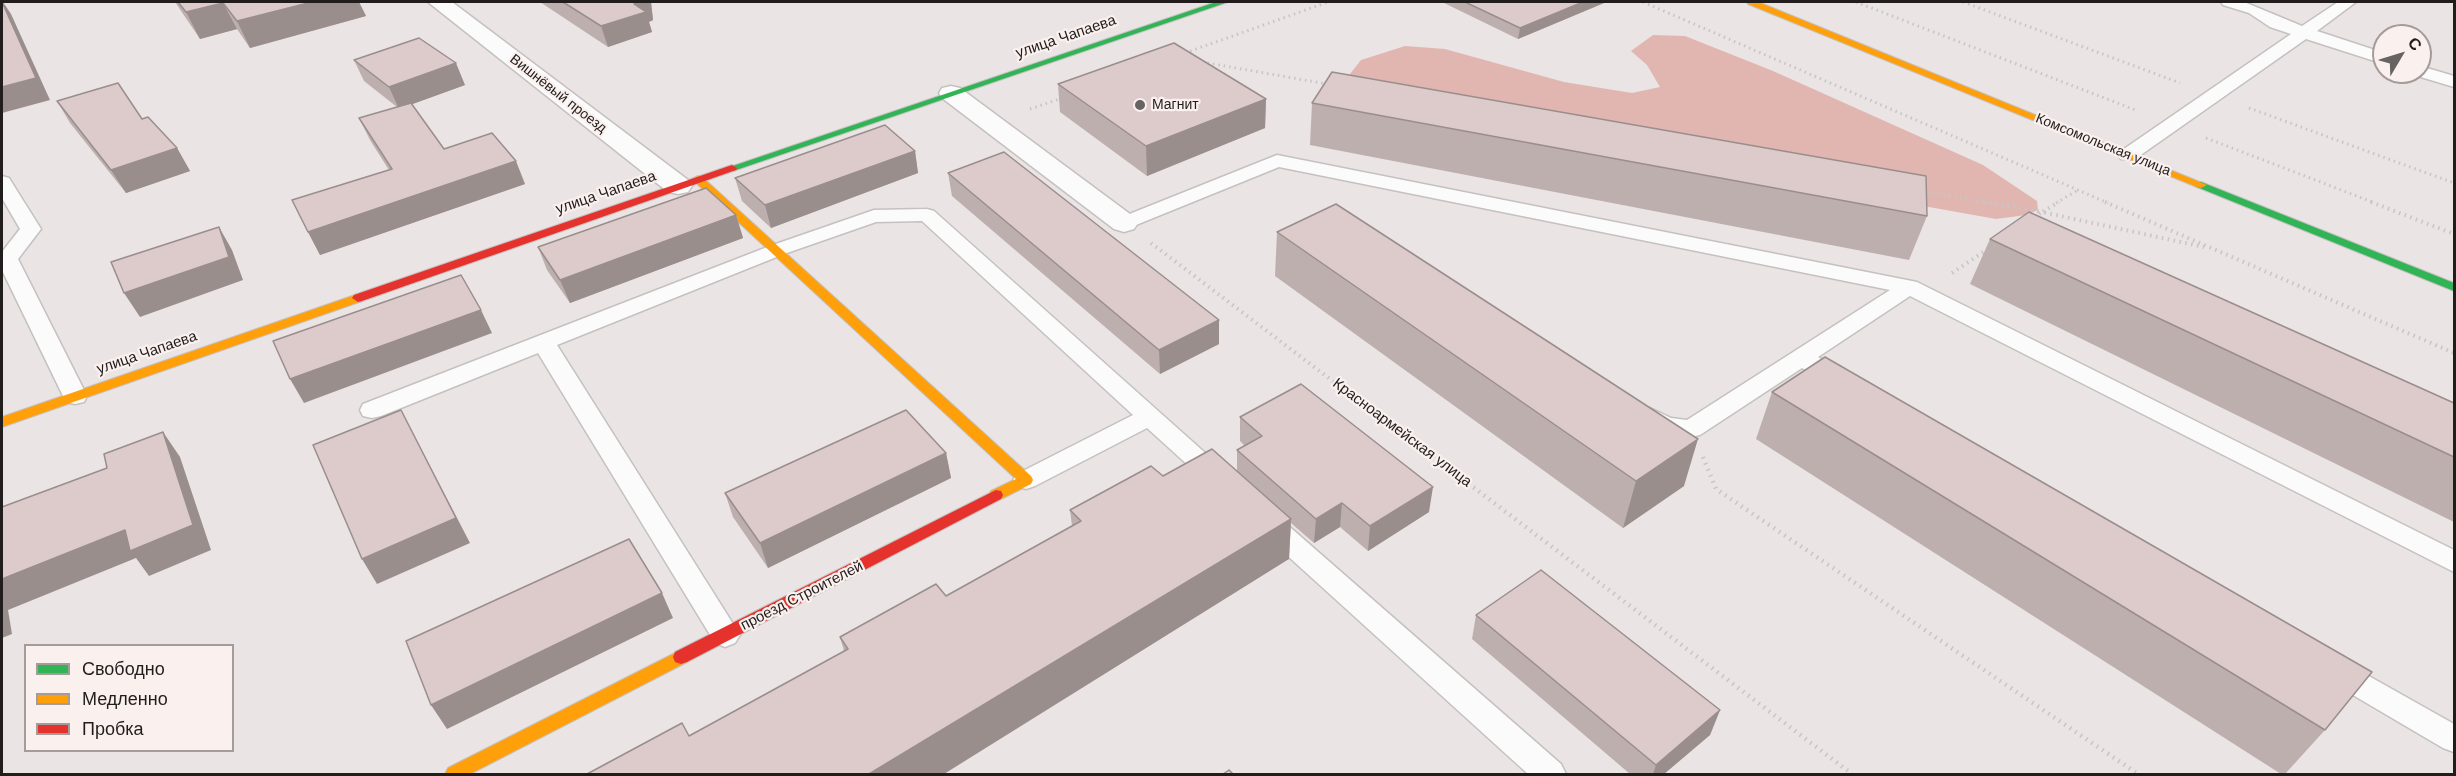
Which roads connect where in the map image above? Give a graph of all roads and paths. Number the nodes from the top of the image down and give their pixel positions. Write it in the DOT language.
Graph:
graph roads {
  1 [pos="439,2"];
  2 [pos="1223,2"];
  3 [pos="1328,2"];
  4 [pos="1643,2"];
  5 [pos="1751,2"];
  6 [pos="2229,2"];
  7 [pos="2348,2"];
  8 [pos="2304,32"];
  9 [pos="2372,55"];
  10 [pos="1174,57"];
  11 [pos="1198,61"];
  12 [pos="2432,75"];
  13 [pos="2454,82"];
  14 [pos="1339,86"];
  15 [pos="951,93"];
  16 [pos="1067,96"];
  17 [pos="991,123"];
  18 [pos="2127,155"];
  19 [pos="2,182"];
  20 [pos="688,182"];
  21 [pos="1913,189"];
  22 [pos="2078,190"];
  23 [pos="2042,212"];
  24 [pos="2033,218"];
  25 [pos="1124,223"];
  26 [pos="1996,243"];
  27 [pos="2214,249"];
  28 [pos="777,250"];
  29 [pos="4,259"];
  30 [pos="2454,287"];
  31 [pos="1915,291"];
  32 [pos="544,343"];
  33 [pos="2454,353"];
  34 [pos="1803,358"];
  35 [pos="1865,394"];
  36 [pos="75,396"];
  37 [pos="1635,406"];
  38 [pos="372,410"];
  39 [pos="1149,417"];
  40 [pos="2,422"];
  41 [pos="1691,429"];
  42 [pos="1026,480"];
  43 [pos="2454,562"];
  44 [pos="725,635"];
  45 [pos="2310,654"];
  46 [pos="2454,739"];
  47 [pos="454,774"];
  48 [pos="1550,774"];
  49 [pos="1852,774"];
  50 [pos="2138,774"];
  1 -- 20 [label="street, Вишнёвый проезд"];
  2 -- 15 [label="street, улица Чапаева"];
  3 -- 10 [label="path"];
  4 -- 22 [label="path"];
  5 -- 18 [label="street, Комсомольская улица"];
  6 -- 8 [label="lane"];
  7 -- 8 [label="lane"];
  8 -- 9 [label="lane"];
  8 -- 18 [label="lane"];
  11 -- 14 [label="path"];
  12 -- 13 [label="lane"];
  15 -- 17 [label="street"];
  15 -- 20 [label="street, улица Чапаева"];
  16 -- 17 [label="path"];
  17 -- 25 [label="street"];
  18 -- 30 [label="street, Комсомольская улица"];
  19 -- 29 [label="lane"];
  20 -- 28 [label="street"];
  20 -- 36 [label="street, улица Чапаева"];
  21 -- 23 [label="path"];
  22 -- 23 [label="path"];
  22 -- 27 [label="path"];
  23 -- 24 [label="path"];
  23 -- 27 [label="path"];
  25 -- 31 [label="lane"];
  25 -- 49 [label="path, Красноармейская улица"];
  26 -- 31 [label="path"];
  27 -- 33 [label="path"];
  28 -- 32 [label="lane"];
  28 -- 39 [label="lane"];
  28 -- 42 [label="street"];
  29 -- 36 [label="lane"];
  31 -- 34 [label="lane"];
  31 -- 43 [label="lane"];
  32 -- 38 [label="lane"];
  32 -- 44 [label="lane"];
  34 -- 35 [label="lane"];
  34 -- 41 [label="lane"];
  36 -- 40 [label="street, улица Чапаева"];
  37 -- 41 [label="lane"];
  39 -- 42 [label="lane, проезд Строителей"];
  39 -- 48 [label="lane"];
  41 -- 50 [label="path"];
  42 -- 44 [label="street, проезд Строителей"];
  44 -- 47 [label="street, проезд Строителей"];
  45 -- 46 [label="lane"];
}
